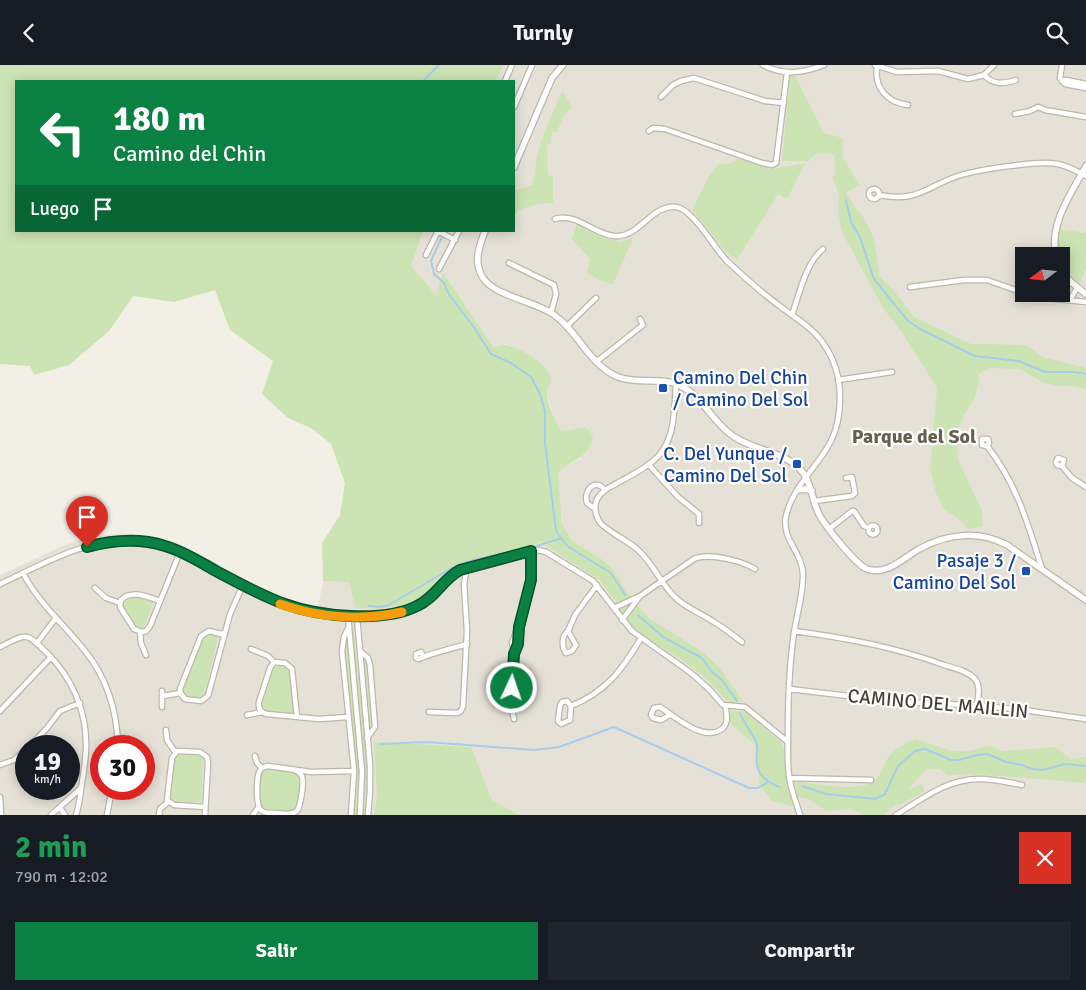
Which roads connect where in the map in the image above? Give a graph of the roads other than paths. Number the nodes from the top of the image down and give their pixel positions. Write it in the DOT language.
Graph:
graph roads {
  1 [pos="512,65"];
  2 [pos="532,65"];
  3 [pos="555,65"];
  4 [pos="562,65"];
  5 [pos="763,65"];
  6 [pos="824,65"];
  7 [pos="994,65"];
  8 [pos="1062,65"];
  9 [pos="876,66"];
  10 [pos="787,73"];
  11 [pos="984,75"];
  12 [pos="552,79"];
  13 [pos="505,80"];
  14 [pos="1016,80"];
  15 [pos="1078,84"];
  16 [pos="1086,84"];
  17 [pos="1086,89"];
  18 [pos="661,97"];
  19 [pos="784,103"];
  20 [pos="515,105"];
  21 [pos="908,105"];
  22 [pos="1015,114"];
  23 [pos="1086,117"];
  24 [pos="649,131"];
  25 [pos="515,165"];
  26 [pos="1086,166"];
  27 [pos="1084,175"];
  28 [pos="879,195"];
  29 [pos="555,219"];
  30 [pos="438,232"];
  31 [pos="440,232"];
  32 [pos="459,232"];
  33 [pos="486,232"];
  34 [pos="455,240"];
  35 [pos="1055,247"];
  36 [pos="823,249"];
  37 [pos="426,255"];
  38 [pos="509,263"];
  39 [pos="439,269"];
  40 [pos="1070,281"];
  41 [pos="910,287"];
  42 [pos="1078,288"];
  43 [pos="1015,290"];
  44 [pos="1086,293"];
  45 [pos="596,298"];
  46 [pos="1070,300"];
  47 [pos="1086,302"];
  48 [pos="551,313"];
  49 [pos="792,315"];
  50 [pos="640,319"];
  51 [pos="567,326"];
  52 [pos="596,362"];
  53 [pos="892,372"];
  54 [pos="838,380"];
  55 [pos="676,384"];
  56 [pos="987,446"];
  57 [pos="649,465"];
  58 [pos="1062,466"];
  59 [pos="806,477"];
  60 [pos="846,478"];
  61 [pos="1086,487"];
  62 [pos="605,490"];
  63 [pos="798,490"];
  64 [pos="812,491"];
  65 [pos="814,501"];
  66 [pos="595,509"];
  67 [pos="698,523"];
  68 [pos="869,528"];
  69 [pos="829,529"];
  70 [pos="531,551"];
  71 [pos="180,552"];
  72 [pos="467,567"];
  73 [pos="755,569"];
  74 [pos="1043,570"];
  75 [pos="457,571"];
  76 [pos="23,573"];
  77 [pos="662,581"];
  78 [pos="0,584"];
  79 [pos="464,584"];
  80 [pos="243,585"];
  81 [pos="597,585"];
  82 [pos="95,588"];
  83 [pos="640,596"];
  84 [pos="1086,600"];
  85 [pos="160,601"];
  86 [pos="120,603"];
  87 [pos="614,608"];
  88 [pos="348,616"];
  89 [pos="357,617"];
  90 [pos="55,619"];
  91 [pos="622,620"];
  92 [pos="349,625"];
  93 [pos="140,631"];
  94 [pos="568,631"];
  95 [pos="794,631"];
  96 [pos="224,633"];
  97 [pos="641,638"];
  98 [pos="742,642"];
  99 [pos="37,643"];
  100 [pos="467,644"];
  101 [pos="0,647"];
  102 [pos="251,649"];
  103 [pos="360,651"];
  104 [pos="146,655"];
  105 [pos="422,656"];
  106 [pos="51,657"];
  107 [pos="274,662"];
  108 [pos="789,689"];
  109 [pos="180,693"];
  110 [pos="80,703"];
  111 [pos="977,705"];
  112 [pos="726,706"];
  113 [pos="162,707"];
  114 [pos="570,707"];
  115 [pos="0,711"];
  116 [pos="262,712"];
  117 [pos="429,712"];
  118 [pos="247,715"];
  119 [pos="670,715"];
  120 [pos="297,717"];
  121 [pos="348,717"];
  122 [pos="514,719"];
  123 [pos="1086,719"];
  124 [pos="166,730"];
  125 [pos="40,735"];
  126 [pos="117,735"];
  127 [pos="367,738"];
  128 [pos="788,742"];
  129 [pos="175,752"];
  130 [pos="254,756"];
  131 [pos="15,758"];
  132 [pos="0,765"];
  133 [pos="262,768"];
  134 [pos="296,770"];
  135 [pos="354,771"];
  136 [pos="311,772"];
  137 [pos="789,778"];
  138 [pos="302,780"];
  139 [pos="871,780"];
  140 [pos="1022,785"];
  141 [pos="81,788"];
  142 [pos="0,797"];
  143 [pos="109,800"];
  144 [pos="168,802"];
  145 [pos="205,807"];
  146 [pos="60,808"];
  147 [pos="258,808"];
  148 [pos="1,815"];
  149 [pos="51,815"];
  150 [pos="65,815"];
  151 [pos="76,815"];
  152 [pos="106,815"];
  153 [pos="159,815"];
  154 [pos="205,815"];
  155 [pos="253,815"];
  156 [pos="351,815"];
  157 [pos="360,815"];
  158 [pos="368,815"];
  159 [pos="800,815"];
  160 [pos="896,815"];
  1 -- 13 [label="street"];
  2 -- 20 [label="street"];
  3 -- 12 [label="street"];
  4 -- 12 [label="street"];
  5 -- 10 [label="street"];
  6 -- 10 [label="street"];
  7 -- 11 [label="street"];
  8 -- 15 [label="street"];
  9 -- 11 [label="street"];
  9 -- 21 [label="street"];
  10 -- 19 [label="street"];
  11 -- 14 [label="street"];
  12 -- 25 [label="street"];
  15 -- 16 [label="street"];
  15 -- 17 [label="street"];
  18 -- 19 [label="street"];
  19 -- 24 [label="street"];
  22 -- 23 [label="street"];
  26 -- 27 [label="street"];
  27 -- 28 [label="street"];
  27 -- 35 [label="street"];
  29 -- 49 [label="street"];
  30 -- 37 [label="street"];
  31 -- 34 [label="street"];
  32 -- 34 [label="street"];
  33 -- 48 [label="street"];
  34 -- 39 [label="street"];
  36 -- 49 [label="street"];
  38 -- 48 [label="street"];
  40 -- 42 [label="street"];
  41 -- 43 [label="street"];
  42 -- 44 [label="street"];
  42 -- 46 [label="street"];
  45 -- 51 [label="street"];
  46 -- 47 [label="street"];
  48 -- 51 [label="street"];
  49 -- 54 [label="street"];
  50 -- 52 [label="street"];
  51 -- 52 [label="street"];
  52 -- 55 [label="street"];
  53 -- 54 [label="street"];
  54 -- 59 [label="street"];
  55 -- 57 [label="street"];
  55 -- 59 [label="street"];
  56 -- 74 [label="street"];
  57 -- 62 [label="street"];
  57 -- 67 [label="street"];
  58 -- 61 [label="street"];
  59 -- 63 [label="street"];
  59 -- 64 [label="street"];
  60 -- 65 [label="street"];
  62 -- 66 [label="street"];
  62 -- 66 [label="street"];
  63 -- 64 [label="street"];
  63 -- 95 [label="street"];
  64 -- 65 [label="street"];
  65 -- 69 [label="street"];
  66 -- 77 [label="street"];
  68 -- 69 [label="street"];
  69 -- 74 [label="street"];
  70 -- 72 [label="street"];
  70 -- 81 [label="street"];
  70 -- 122 [label="street"];
  71 -- 76 [label="street"];
  71 -- 80 [label="street"];
  71 -- 85 [label="street"];
  72 -- 75 [label="street"];
  72 -- 79 [label="street"];
  73 -- 77 [label="street"];
  74 -- 84 [label="street"];
  75 -- 79 [label="street"];
  75 -- 89 [label="street"];
  76 -- 78 [label="street"];
  76 -- 90 [label="street"];
  77 -- 83 [label="street"];
  77 -- 98 [label="street"];
  79 -- 100 [label="street"];
  80 -- 88 [label="street"];
  80 -- 96 [label="street"];
  81 -- 87 [label="street"];
  81 -- 94 [label="street"];
  82 -- 86 [label="street"];
  83 -- 87 [label="street"];
  83 -- 91 [label="street"];
  85 -- 86 [label="street"];
  85 -- 93 [label="street"];
  86 -- 93 [label="street"];
  87 -- 91 [label="street"];
  88 -- 89 [label="street"];
  88 -- 92 [label="street"];
  89 -- 103 [label="street"];
  90 -- 99 [label="street"];
  90 -- 126 [label="street"];
  91 -- 97 [label="street"];
  92 -- 121 [label="street"];
  92 -- 157 [label="street"];
  93 -- 104 [label="street"];
  94 -- 94 [label="street"];
  95 -- 108 [label="street"];
  95 -- 111 [label="street"];
  96 -- 109 [label="street"];
  96 -- 109 [label="street"];
  97 -- 112 [label="street"];
  97 -- 114 [label="street"];
  99 -- 101 [label="street"];
  99 -- 106 [label="street"];
  100 -- 105 [label="street"];
  100 -- 117 [label="street"];
  102 -- 107 [label="street"];
  103 -- 127 [label="street"];
  103 -- 127 [label="street"];
  106 -- 110 [label="street"];
  106 -- 115 [label="street"];
  107 -- 116 [label="street"];
  107 -- 120 [label="street"];
  108 -- 111 [label="street, CAMINO DEL MAILLIN"];
  108 -- 128 [label="street"];
  109 -- 113 [label="street"];
  110 -- 125 [label="street"];
  110 -- 141 [label="street"];
  111 -- 123 [label="street, CAMINO DEL MAILLIN"];
  112 -- 119 [label="street"];
  112 -- 128 [label="street"];
  114 -- 114 [label="street"];
  116 -- 118 [label="street"];
  116 -- 120 [label="street"];
  120 -- 121 [label="street"];
  121 -- 135 [label="street"];
  124 -- 129 [label="street"];
  127 -- 158 [label="street"];
  128 -- 137 [label="street"];
  129 -- 144 [label="street"];
  129 -- 145 [label="street"];
  130 -- 133 [label="street"];
  131 -- 132 [label="street"];
  133 -- 134 [label="street"];
  133 -- 147 [label="street"];
  134 -- 136 [label="street"];
  134 -- 138 [label="street"];
  135 -- 136 [label="street"];
  135 -- 156 [label="street"];
  136 -- 138 [label="street"];
  137 -- 139 [label="street"];
  137 -- 159 [label="street"];
  138 -- 147 [label="street"];
  140 -- 160 [label="street"];
  141 -- 146 [label="street"];
  141 -- 151 [label="street"];
  142 -- 148 [label="street"];
  143 -- 152 [label="street"];
  144 -- 145 [label="street"];
  144 -- 153 [label="street"];
  145 -- 154 [label="street"];
  146 -- 149 [label="street"];
  146 -- 150 [label="street"];
  147 -- 155 [label="street"];
}
